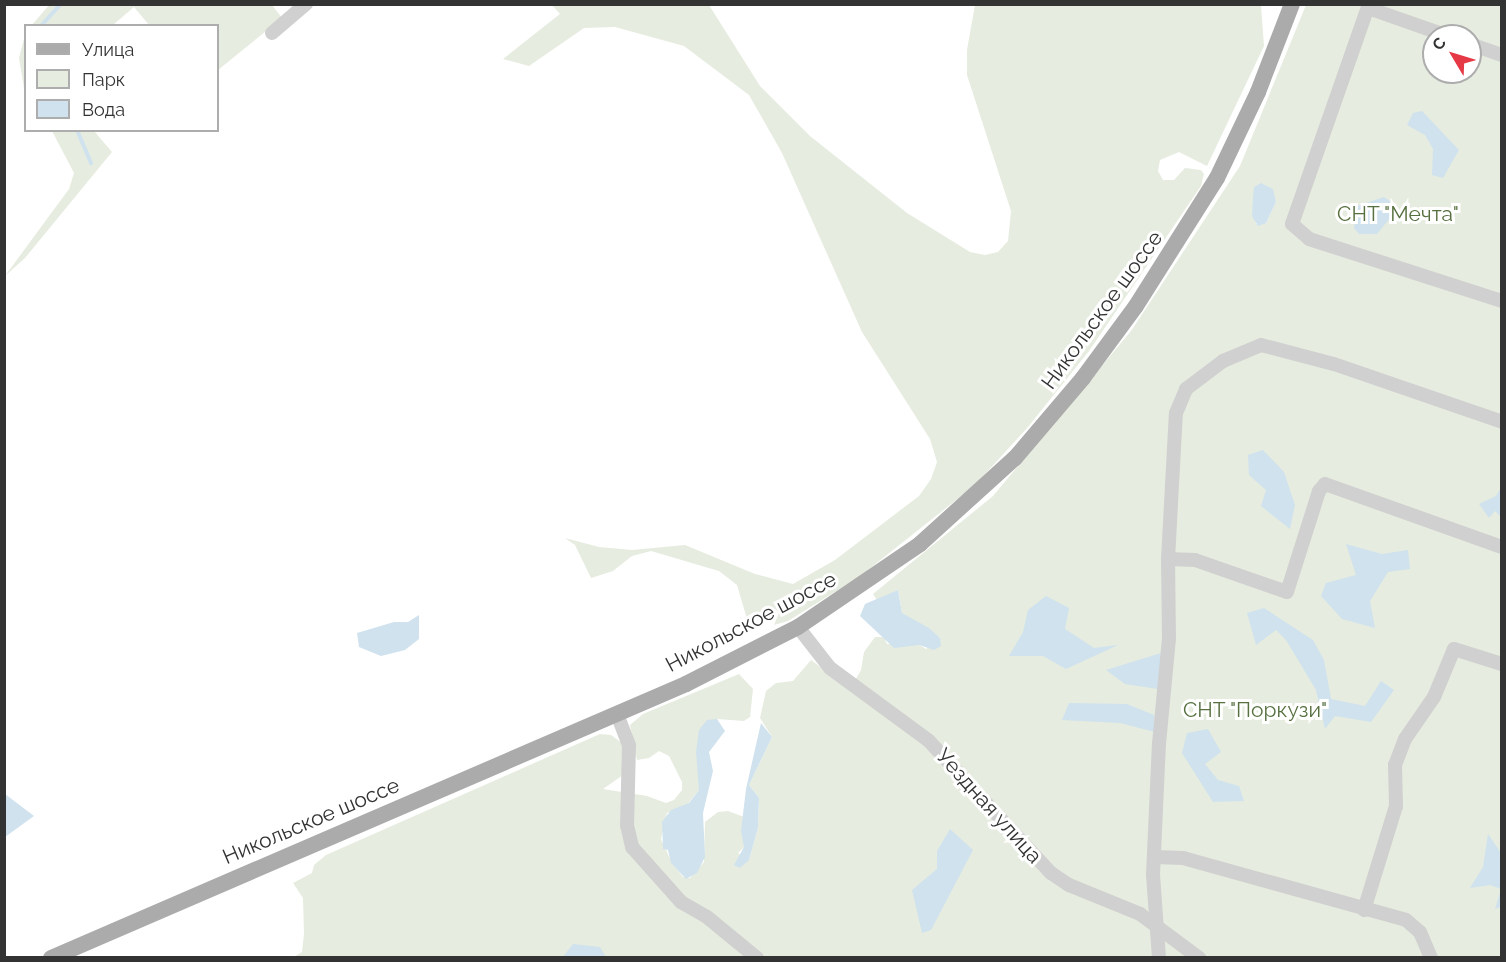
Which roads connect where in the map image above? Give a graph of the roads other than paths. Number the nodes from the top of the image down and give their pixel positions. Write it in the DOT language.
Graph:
graph roads {
  1 [pos="306,4"];
  2 [pos="1292,4"];
  3 [pos="1369,6"];
  4 [pos="1422,26"];
  5 [pos="272,33"];
  6 [pos="1482,48"];
  7 [pos="1502,55"];
  8 [pos="1502,301"];
  9 [pos="1502,422"];
  10 [pos="1502,547"];
  11 [pos="1168,559"];
  12 [pos="798,627"];
  13 [pos="1502,664"];
  14 [pos="618,714"];
  15 [pos="1155,857"];
  16 [pos="1364,910"];
  17 [pos="1159,928"];
  18 [pos="51,957"];
  19 [pos="757,957"];
  20 [pos="1159,957"];
  21 [pos="1199,957"];
  22 [pos="1431,957"];
  1 -- 5 [label="street"];
  2 -- 12 [label="main road, Никольское шоссе"];
  3 -- 4 [label="street"];
  3 -- 8 [label="street"];
  6 -- 7 [label="street"];
  9 -- 11 [label="street"];
  10 -- 11 [label="street"];
  11 -- 15 [label="street"];
  12 -- 14 [label="main road, Никольское шоссе"];
  12 -- 17 [label="street, Уездная улица"];
  13 -- 16 [label="street"];
  14 -- 18 [label="main road, Никольское шоссе"];
  14 -- 19 [label="street"];
  15 -- 16 [label="street"];
  15 -- 17 [label="street"];
  16 -- 22 [label="street"];
  17 -- 20 [label="street"];
  17 -- 21 [label="street, Уездная улица"];
}
